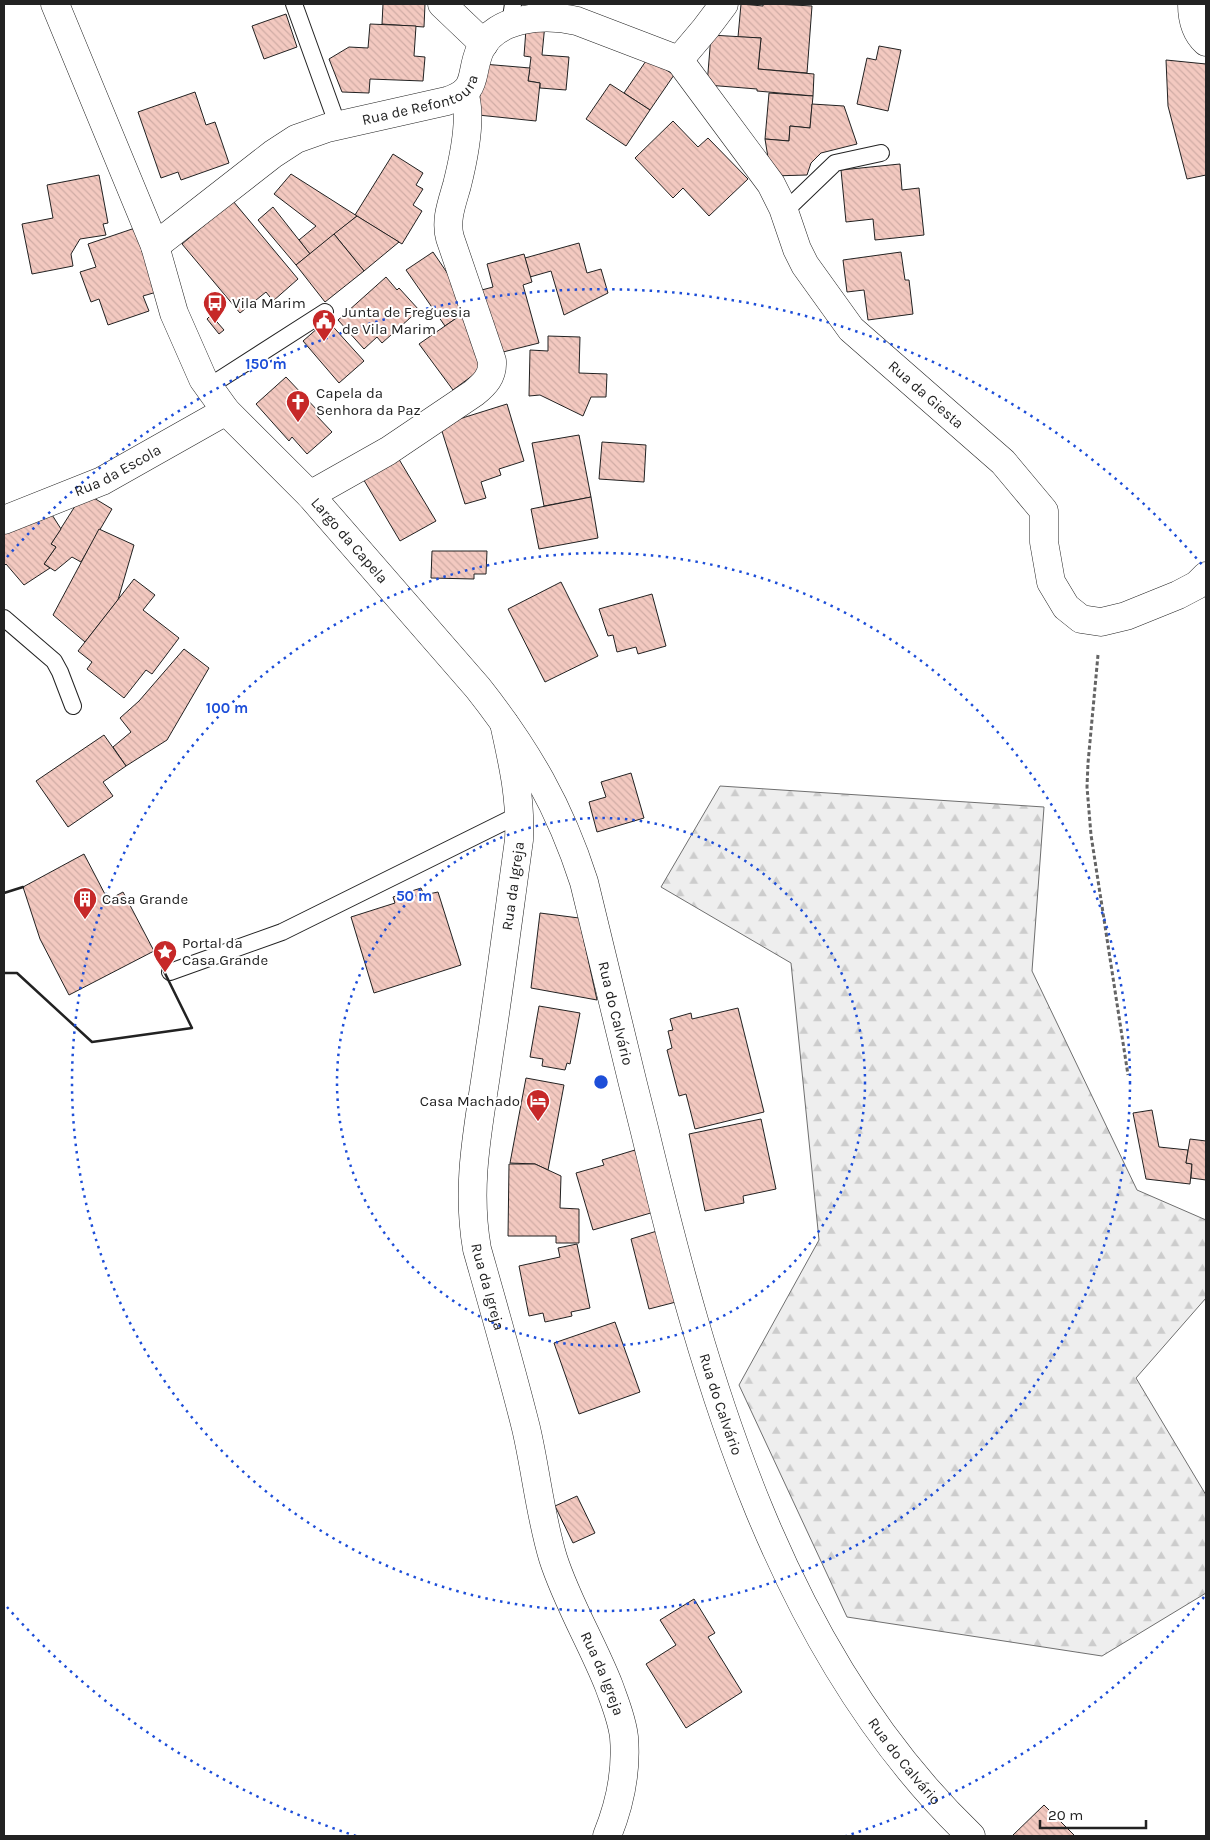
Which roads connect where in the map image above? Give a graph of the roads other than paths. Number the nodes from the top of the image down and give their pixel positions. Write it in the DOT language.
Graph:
graph roads {
  1 [pos="55,4"];
  2 [pos="294,4"];
  3 [pos="442,4"];
  4 [pos="724,4"];
  5 [pos="1192,4"];
  6 [pos="511,14"];
  7 [pos="1206,42"];
  8 [pos="484,44"];
  9 [pos="679,60"];
  10 [pos="464,93"];
  11 [pos="338,126"];
  12 [pos="881,153"];
  13 [pos="784,212"];
  14 [pos="155,246"];
  15 [pos="325,312"];
  16 [pos="208,387"];
  17 [pos="226,411"];
  18 [pos="310,495"];
  19 [pos="4,520"];
  20 [pos="1206,576"];
  21 [pos="4,618"];
  22 [pos="73,706"];
  23 [pos="503,719"];
  24 [pos="520,814"];
  25 [pos="592,916"];
  26 [pos="170,972"];
  27 [pos="607,1836"];
  28 [pos="971,1836"];
  1 -- 14 [label="street, Largo da Capela"];
  2 -- 11 [label="lane"];
  3 -- 8 [label="street"];
  4 -- 9 [label="street"];
  5 -- 7 [label="street"];
  6 -- 8 [label="street, Rua de Refontoura"];
  6 -- 9 [label="street, Rua de Refontoura"];
  8 -- 10 [label="street, Rua de Refontoura"];
  9 -- 13 [label="street, Rua da Giesta"];
  10 -- 11 [label="street, Rua de Refontoura"];
  10 -- 18 [label="street"];
  11 -- 14 [label="street, Rua de Refontoura"];
  12 -- 13 [label="lane"];
  13 -- 20 [label="street, Rua da Giesta"];
  14 -- 16 [label="street, Largo da Capela"];
  15 -- 16 [label="lane"];
  16 -- 17 [label="street, Largo da Capela"];
  17 -- 18 [label="street, Largo da Capela"];
  17 -- 19 [label="street, Rua da Escola"];
  18 -- 23 [label="street, Largo da Capela"];
  21 -- 22 [label="lane"];
  23 -- 24 [label="street, Rua da Igreja"];
  23 -- 25 [label="street, Largo da Capela"];
  24 -- 26 [label="lane"];
  24 -- 27 [label="street, Rua da Igreja"];
  25 -- 28 [label="street, Rua do Calvário"];
}
